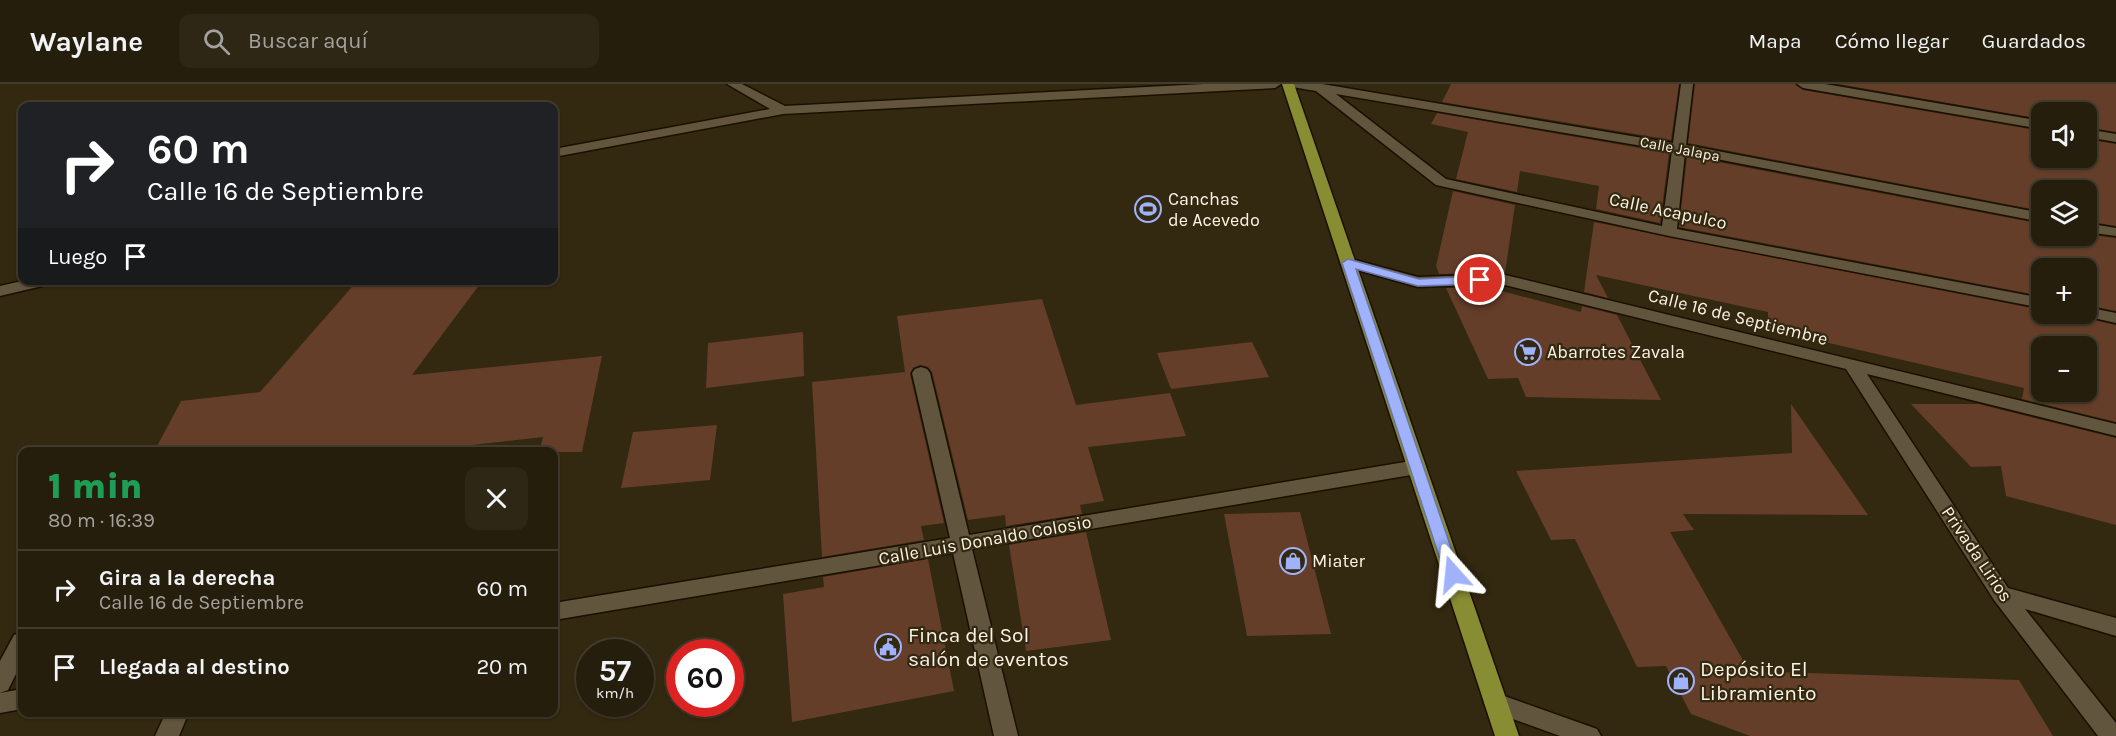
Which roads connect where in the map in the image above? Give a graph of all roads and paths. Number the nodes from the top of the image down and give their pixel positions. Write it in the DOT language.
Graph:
graph roads {
  1 [pos="733,84"];
  2 [pos="1275,84"];
  3 [pos="1288,84"];
  4 [pos="1296,84"];
  5 [pos="1687,84"];
  6 [pos="1803,84"];
  7 [pos="1317,86"];
  8 [pos="783,110"];
  9 [pos="2031,123"];
  10 [pos="2097,135"];
  11 [pos="2116,138"];
  12 [pos="1679,148"];
  13 [pos="558,152"];
  14 [pos="2031,216"];
  15 [pos="2097,229"];
  16 [pos="1669,232"];
  17 [pos="2116,232"];
  18 [pos="1348,263"];
  19 [pos="27,285"];
  20 [pos="0,291"];
  21 [pos="2031,301"];
  22 [pos="2097,314"];
  23 [pos="2116,318"];
  24 [pos="1852,365"];
  25 [pos="921,373"];
  26 [pos="2116,430"];
  27 [pos="1416,466"];
  28 [pos="961,545"];
  29 [pos="2001,594"];
  30 [pos="558,611"];
  31 [pos="2116,627"];
  32 [pos="18,649"];
  33 [pos="0,683"];
  34 [pos="18,700"];
  35 [pos="0,703"];
  36 [pos="1496,703"];
  37 [pos="176,717"];
  38 [pos="167,736"];
  39 [pos="1006,736"];
  40 [pos="1507,736"];
  41 [pos="1589,736"];
  42 [pos="2112,736"];
  1 -- 8 [label="street"];
  2 -- 8 [label="street"];
  3 -- 18 [label="main road"];
  4 -- 7 [label="street, Calle Jalapa"];
  5 -- 12 [label="street"];
  6 -- 9 [label="street"];
  7 -- 12 [label="street, Calle Jalapa"];
  7 -- 16 [label="street, Calle Acapulco"];
  8 -- 13 [label="street"];
  10 -- 11 [label="street"];
  12 -- 14 [label="street, Calle Jalapa"];
  12 -- 16 [label="street"];
  15 -- 17 [label="street"];
  16 -- 21 [label="street, Calle Acapulco"];
  18 -- 24 [label="street, Calle 16 de Septiembre"];
  18 -- 27 [label="main road"];
  19 -- 20 [label="street"];
  22 -- 23 [label="street"];
  24 -- 26 [label="street, Calle 16 de Septiembre"];
  24 -- 29 [label="street, Privada Lirios"];
  25 -- 28 [label="street"];
  27 -- 28 [label="street, Calle Luis Donaldo Colosio"];
  27 -- 36 [label="main road"];
  28 -- 30 [label="street, Calle Luis Donaldo Colosio"];
  28 -- 39 [label="street"];
  29 -- 31 [label="street"];
  29 -- 42 [label="street, Privada Lirios"];
  32 -- 33 [label="street"];
  34 -- 35 [label="street"];
  36 -- 40 [label="main road"];
  36 -- 41 [label="street"];
  37 -- 38 [label="street"];
}
